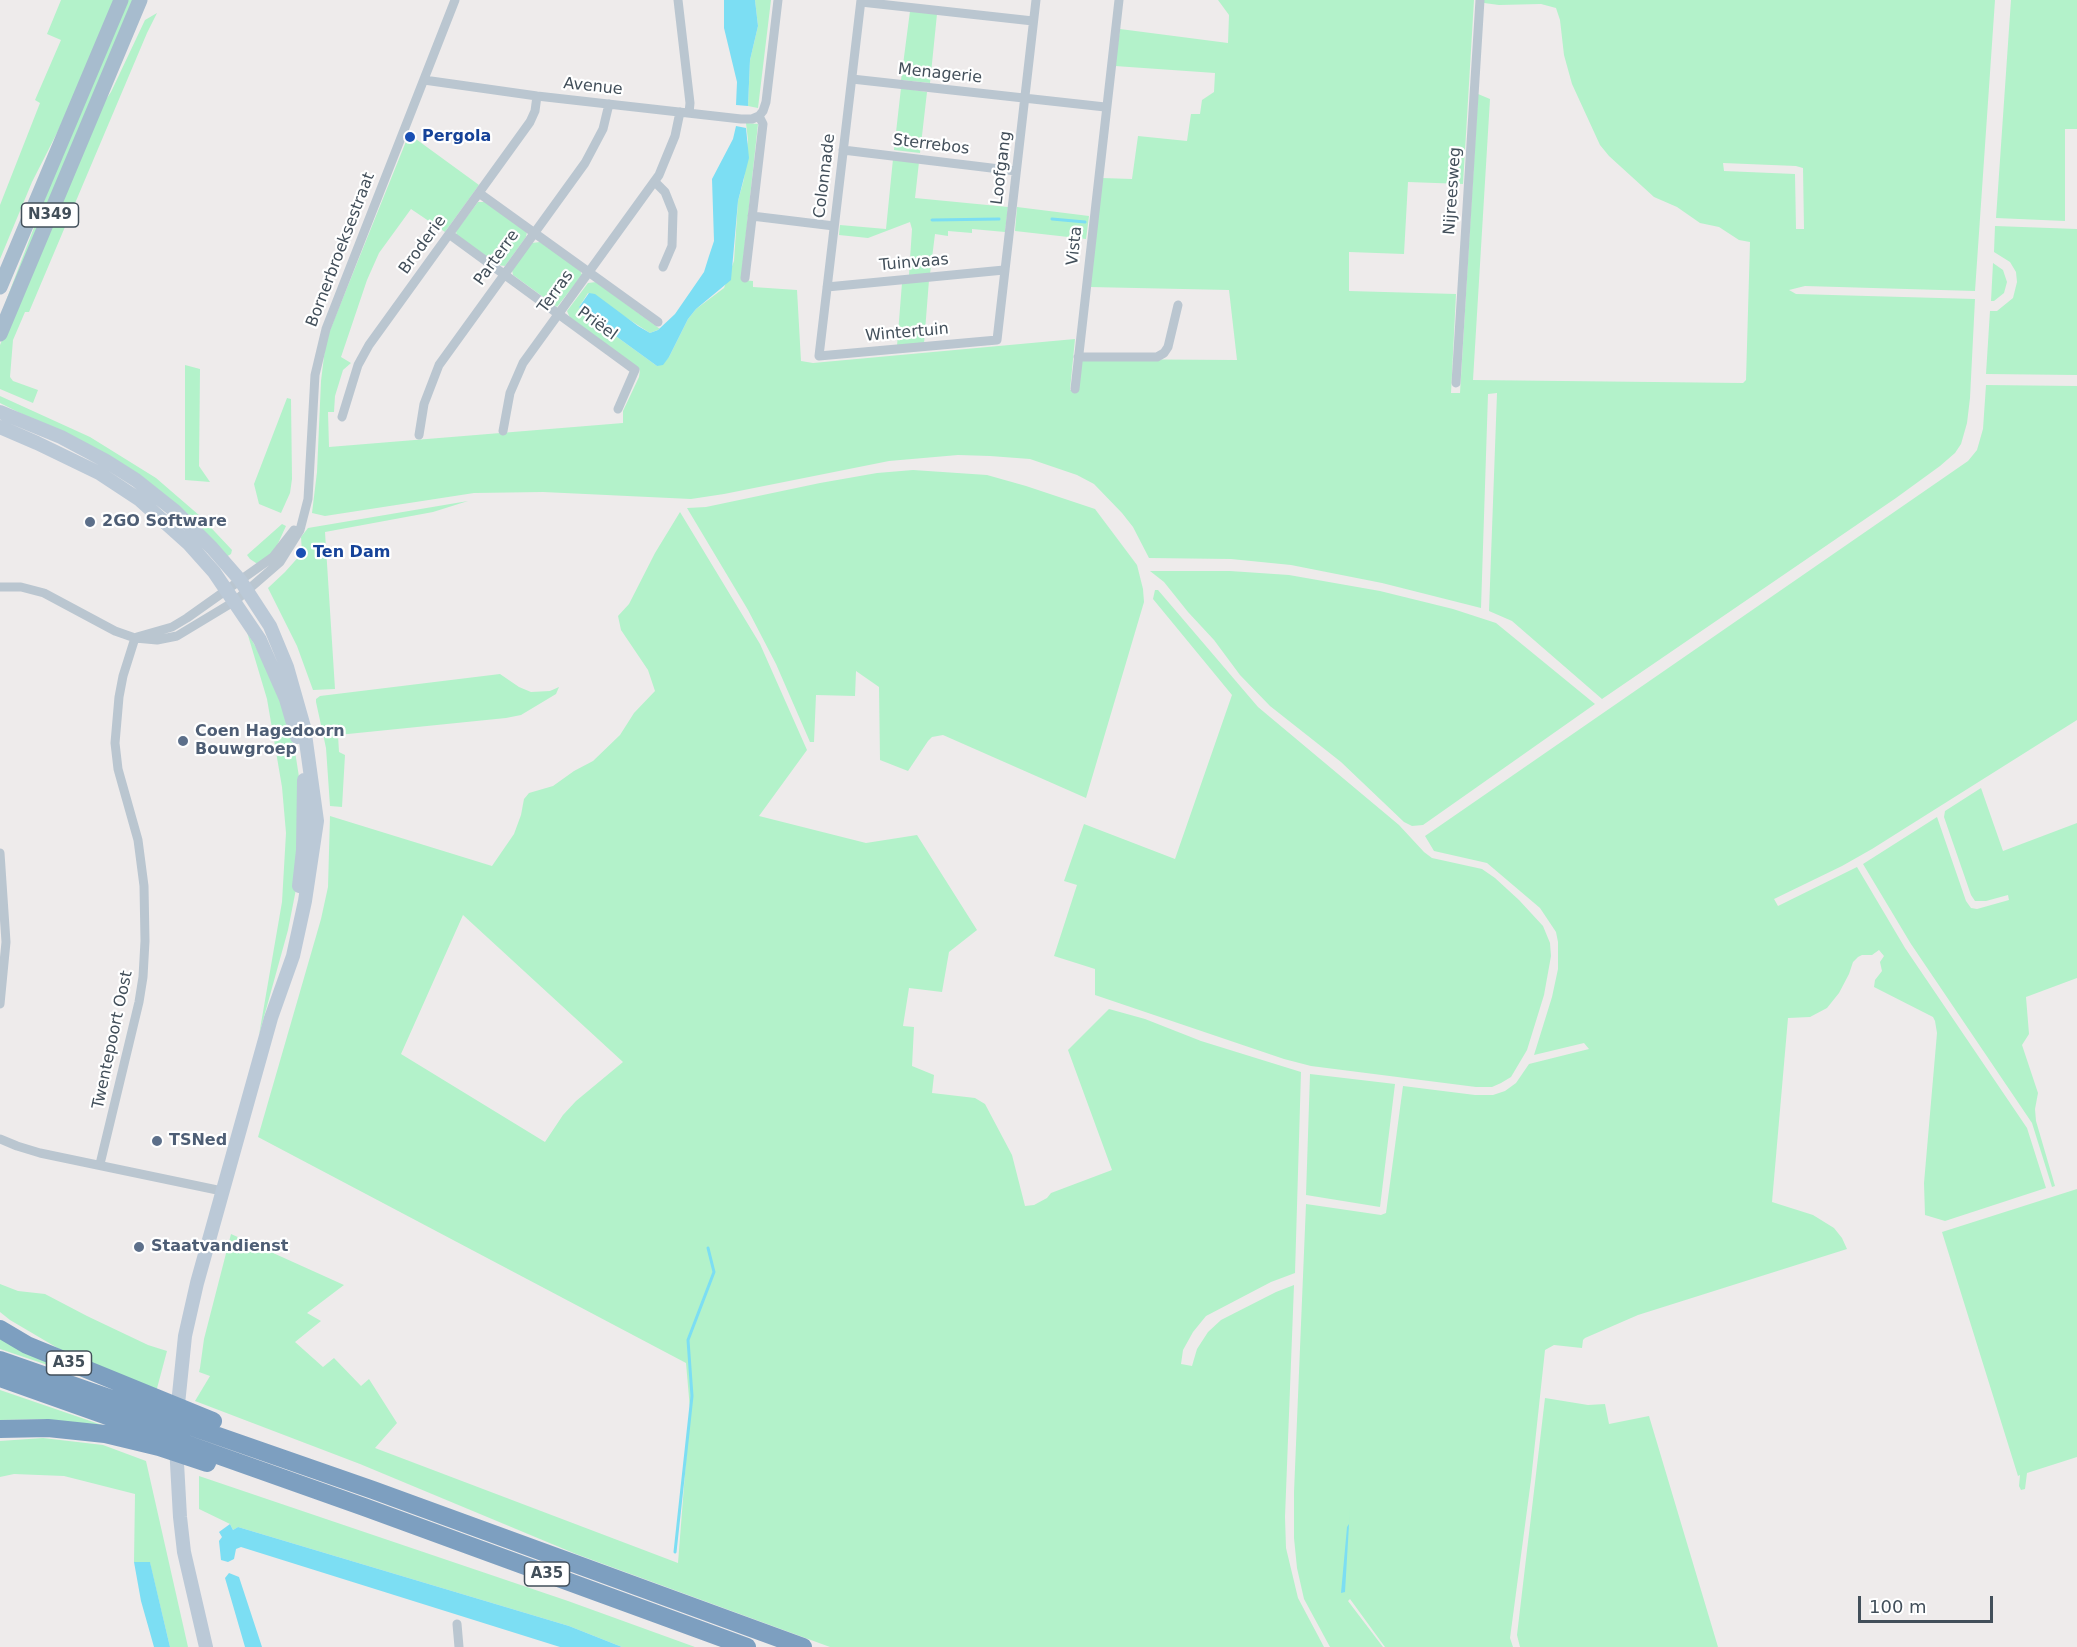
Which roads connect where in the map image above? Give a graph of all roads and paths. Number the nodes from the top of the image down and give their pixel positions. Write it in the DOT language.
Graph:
graph roads {
  1 [pos="121,0"];
  2 [pos="140,0"];
  3 [pos="455,0"];
  4 [pos="678,0"];
  5 [pos="778,0"];
  6 [pos="1036,0"];
  7 [pos="1119,0"];
  8 [pos="1480,0"];
  9 [pos="861,1"];
  10 [pos="1033,21"];
  11 [pos="852,79"];
  12 [pos="424,80"];
  13 [pos="537,96"];
  14 [pos="1026,98"];
  15 [pos="609,104"];
  16 [pos="1105,107"];
  17 [pos="684,112"];
  18 [pos="759,116"];
  19 [pos="843,150"];
  20 [pos="1016,171"];
  21 [pos="655,182"];
  22 [pos="479,193"];
  23 [pos="752,216"];
  24 [pos="834,226"];
  25 [pos="534,233"];
  26 [pos="449,234"];
  27 [pos="663,267"];
  28 [pos="1004,270"];
  29 [pos="589,273"];
  30 [pos="503,274"];
  31 [pos="745,278"];
  32 [pos="0,287"];
  33 [pos="827,287"];
  34 [pos="1178,305"];
  35 [pos="559,314"];
  36 [pos="658,322"];
  37 [pos="0,334"];
  38 [pos="997,340"];
  39 [pos="819,356"];
  40 [pos="1078,357"];
  41 [pos="1456,383"];
  42 [pos="1075,389"];
  43 [pos="618,409"];
  44 [pos="0,412"];
  45 [pos="342,417"];
  46 [pos="0,427"];
  47 [pos="503,431"];
  48 [pos="419,435"];
  49 [pos="301,521"];
  50 [pos="244,586"];
  51 [pos="0,587"];
  52 [pos="231,595"];
  53 [pos="135,638"];
  54 [pos="0,854"];
  55 [pos="0,1004"];
  56 [pos="271,1018"];
  57 [pos="0,1139"];
  58 [pos="100,1164"];
  59 [pos="222,1191"];
  60 [pos="0,1329"];
  61 [pos="0,1360"];
  62 [pos="0,1378"];
  63 [pos="141,1400"];
  64 [pos="0,1429"];
  65 [pos="140,1434"];
  66 [pos="457,1624"];
  67 [pos="206,1647"];
  68 [pos="459,1647"];
  69 [pos="747,1647"];
  70 [pos="803,1647"];
  1 -- 32 [label="main road, N349"];
  2 -- 37 [label="main road, N349"];
  3 -- 12 [label="street, Bornerbroeksestraat"];
  4 -- 17 [label="street, Terras"];
  5 -- 18 [label="street"];
  6 -- 10 [label="street, Loofgang"];
  7 -- 16 [label="street, Vista"];
  8 -- 41 [label="street, Nijreesweg"];
  9 -- 10 [label="street"];
  9 -- 11 [label="street, Colonnade"];
  10 -- 14 [label="street, Loofgang"];
  11 -- 14 [label="street, Menagerie"];
  11 -- 19 [label="street, Colonnade"];
  12 -- 13 [label="street, Avenue"];
  12 -- 49 [label="street, Bornerbroeksestraat"];
  13 -- 15 [label="street, Avenue"];
  13 -- 22 [label="street, Broderie"];
  14 -- 16 [label="street"];
  14 -- 20 [label="street, Loofgang"];
  15 -- 17 [label="street, Avenue"];
  15 -- 25 [label="street, Parterre"];
  16 -- 40 [label="street, Vista"];
  17 -- 18 [label="street, Avenue"];
  17 -- 21 [label="street, Terras"];
  18 -- 23 [label="street"];
  19 -- 20 [label="street, Sterrebos"];
  19 -- 24 [label="street, Colonnade"];
  20 -- 28 [label="street, Loofgang"];
  21 -- 27 [label="street"];
  21 -- 29 [label="street, Terras"];
  22 -- 25 [label="street"];
  22 -- 26 [label="street, Broderie"];
  23 -- 24 [label="street"];
  23 -- 31 [label="street"];
  24 -- 33 [label="street, Colonnade"];
  25 -- 29 [label="street"];
  25 -- 30 [label="street, Parterre"];
  26 -- 30 [label="street, Priëel"];
  26 -- 45 [label="street, Broderie"];
  28 -- 33 [label="street, Tuinvaas"];
  28 -- 38 [label="street, Loofgang"];
  29 -- 35 [label="street, Terras"];
  29 -- 36 [label="street"];
  30 -- 35 [label="street, Priëel"];
  30 -- 48 [label="street, Parterre"];
  33 -- 39 [label="street, Colonnade"];
  34 -- 40 [label="street"];
  35 -- 43 [label="street, Priëel"];
  35 -- 47 [label="street, Terras"];
  38 -- 39 [label="street, Wintertuin"];
  40 -- 42 [label="street, Vista"];
  44 -- 50 [label="main road"];
  46 -- 52 [label="main road"];
  49 -- 50 [label="street, Bornerbroeksestraat"];
  49 -- 50 [label="street, Bornerbroeksestraat"];
  50 -- 52 [label="street, Bornerbroeksestraat"];
  50 -- 52 [label="street, Bornerbroeksestraat"];
  50 -- 56 [label="main road"];
  51 -- 53 [label="street"];
  52 -- 53 [label="street"];
  52 -- 53 [label="street"];
  52 -- 56 [label="main road"];
  53 -- 58 [label="street, Twentepoort Oost"];
  54 -- 55 [label="street"];
  56 -- 59 [label="main road"];
  57 -- 58 [label="street"];
  58 -- 59 [label="street"];
  59 -- 67 [label="main road"];
  60 -- 63 [label="highway, A35"];
  61 -- 63 [label="highway, A35"];
  62 -- 65 [label="highway, A35"];
  63 -- 70 [label="highway, A35"];
  64 -- 65 [label="highway, A35"];
  65 -- 69 [label="highway, A35"];
  66 -- 68 [label="street"];
}
